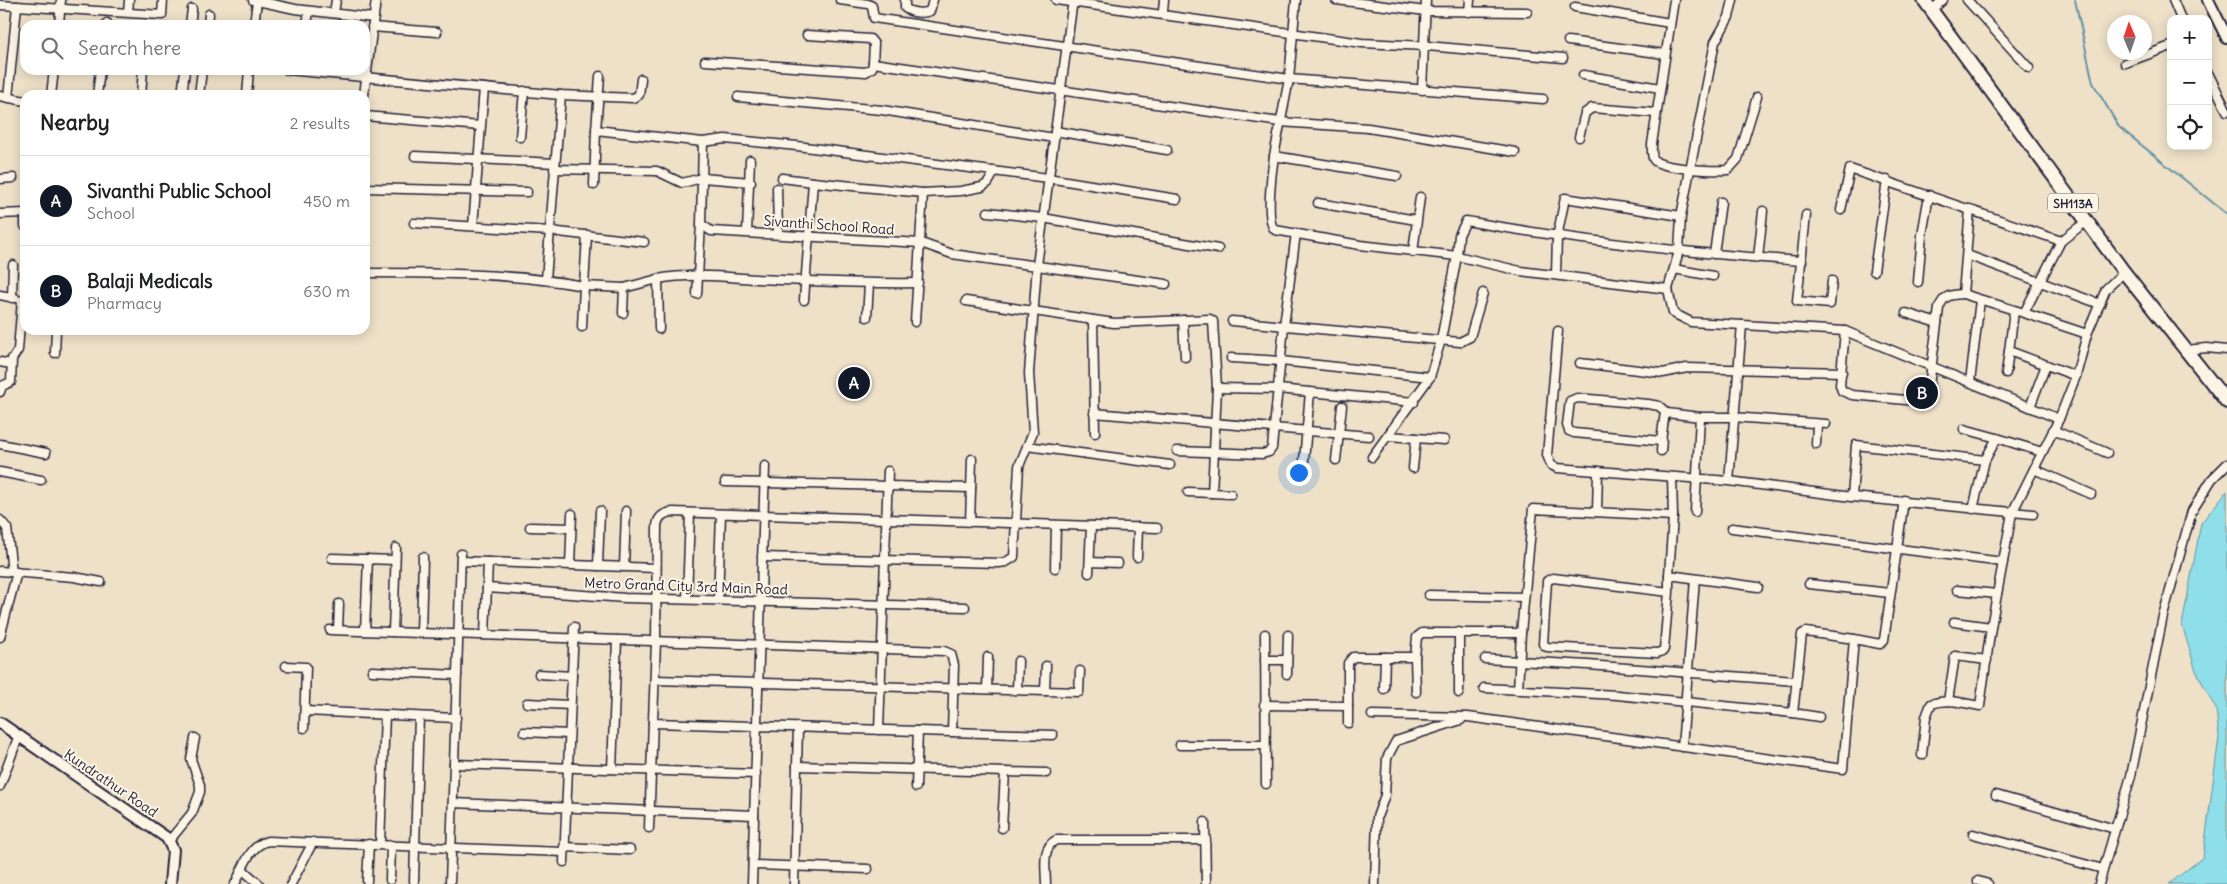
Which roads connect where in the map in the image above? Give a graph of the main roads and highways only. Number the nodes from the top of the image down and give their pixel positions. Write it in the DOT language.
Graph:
graph roads {
  1 [pos="1928,5"];
  2 [pos="2227,402"];
  1 -- 2 [label="main road, SH113A"];
}
